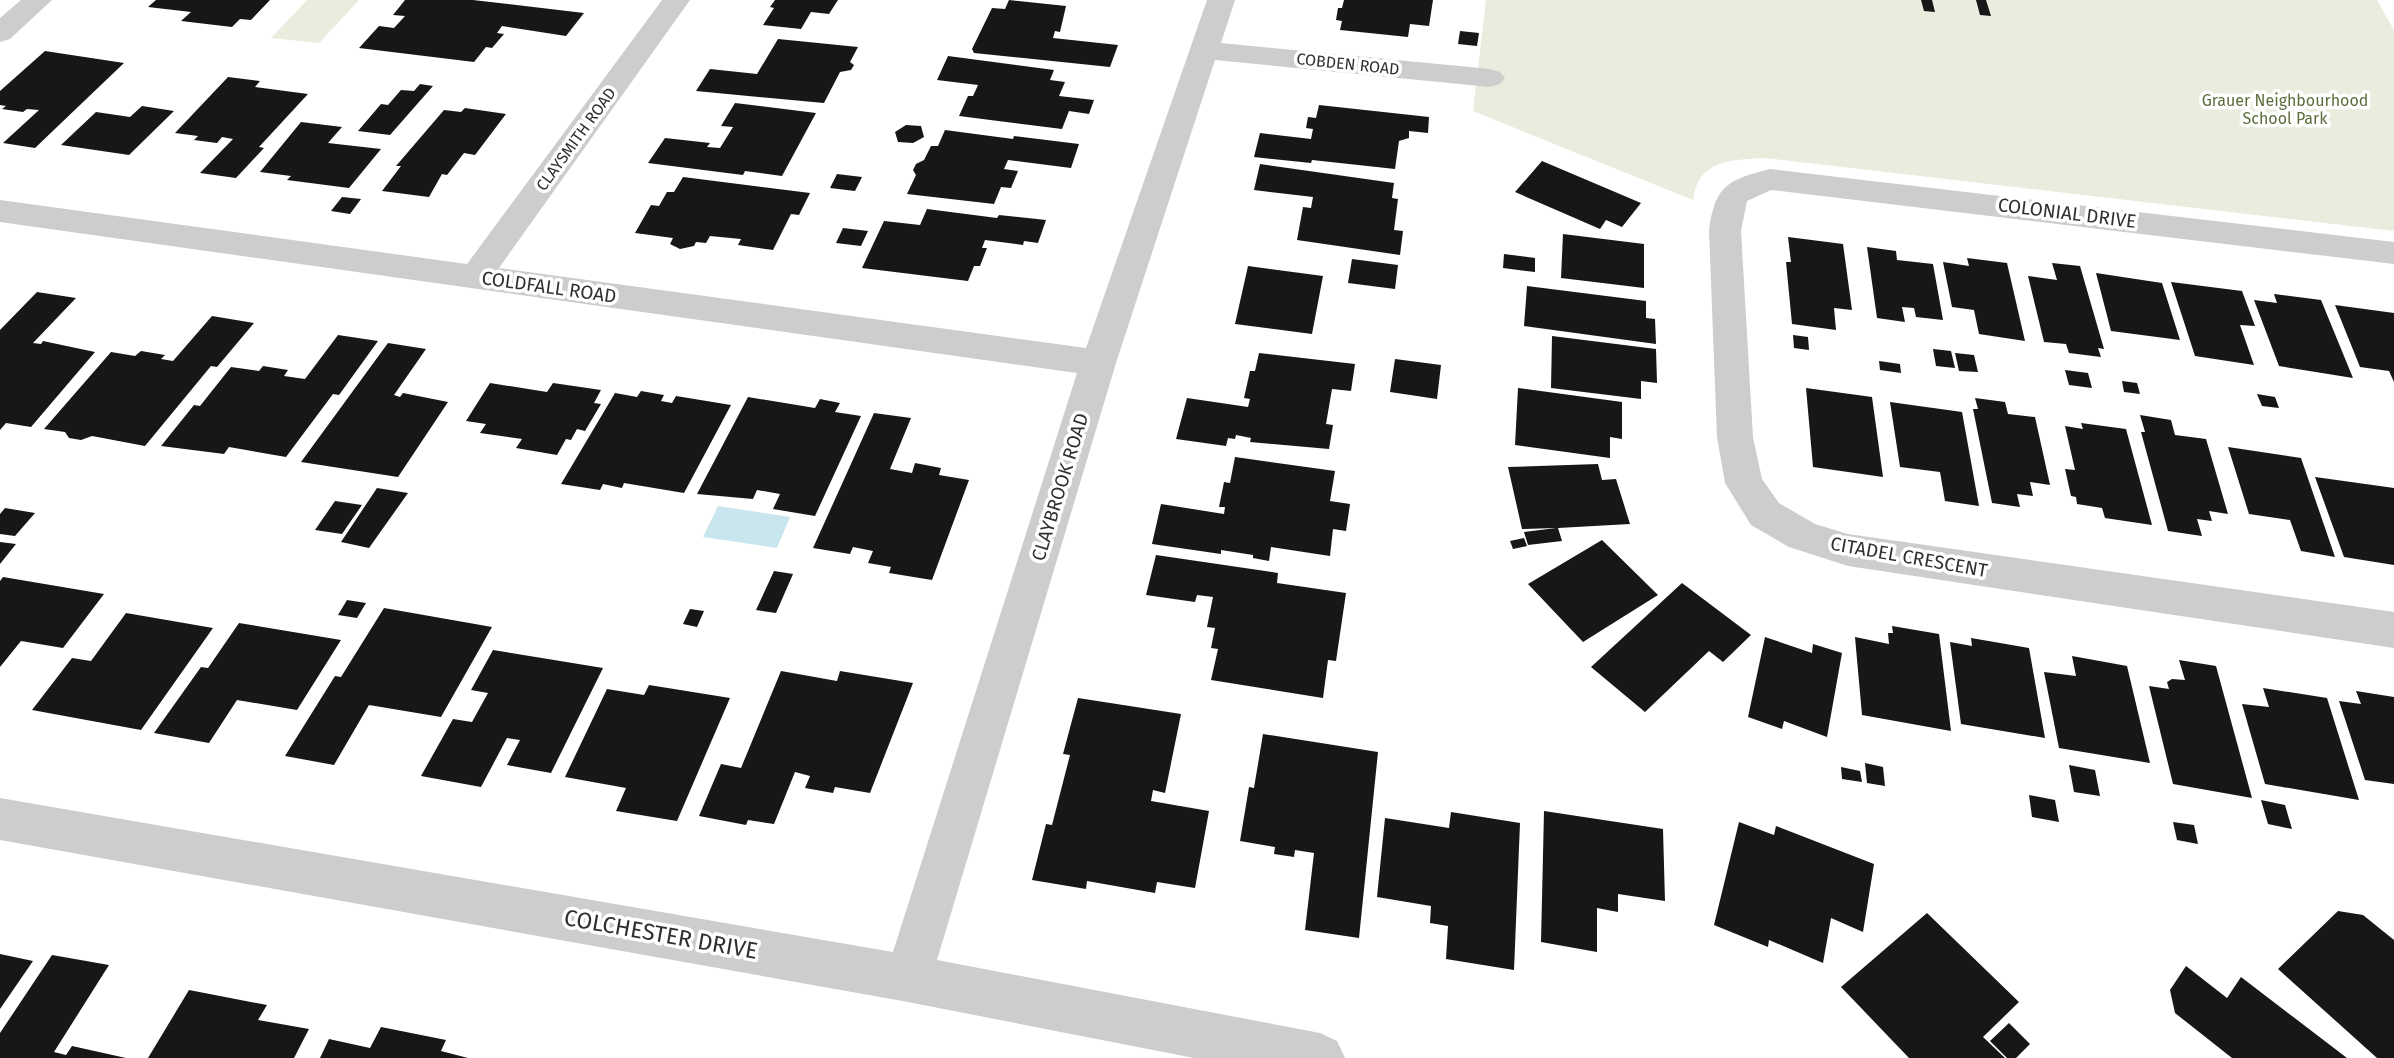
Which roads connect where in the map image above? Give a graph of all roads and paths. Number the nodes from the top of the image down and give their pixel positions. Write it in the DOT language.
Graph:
graph roads {
  1 [pos="38,0"];
  2 [pos="677,0"];
  3 [pos="1221,0"];
  4 [pos="0,33"];
  5 [pos="1205,50"];
  6 [pos="1490,78"];
  7 [pos="1741,188"];
  8 [pos="0,211"];
  9 [pos="2394,253"];
  10 [pos="475,277"];
  11 [pos="1098,363"];
  12 [pos="2394,630"];
  13 [pos="0,819"];
  14 [pos="908,978"];
  15 [pos="1320,1058"];
  1 -- 4 [label="street"];
  2 -- 10 [label="street, CLAYSMITH ROAD"];
  3 -- 5 [label="street, CLAYBROOK ROAD"];
  5 -- 6 [label="street, COBDEN ROAD"];
  5 -- 11 [label="street, CLAYBROOK ROAD"];
  7 -- 9 [label="street, COLONIAL DRIVE"];
  7 -- 12 [label="street, CITADEL CRESCENT"];
  8 -- 10 [label="street, COLDFALL ROAD"];
  10 -- 11 [label="street, COLDFALL ROAD"];
  11 -- 14 [label="street, CLAYBROOK ROAD"];
  13 -- 14 [label="street, COLCHESTER DRIVE"];
  14 -- 15 [label="street, COLCHESTER DRIVE"];
}
